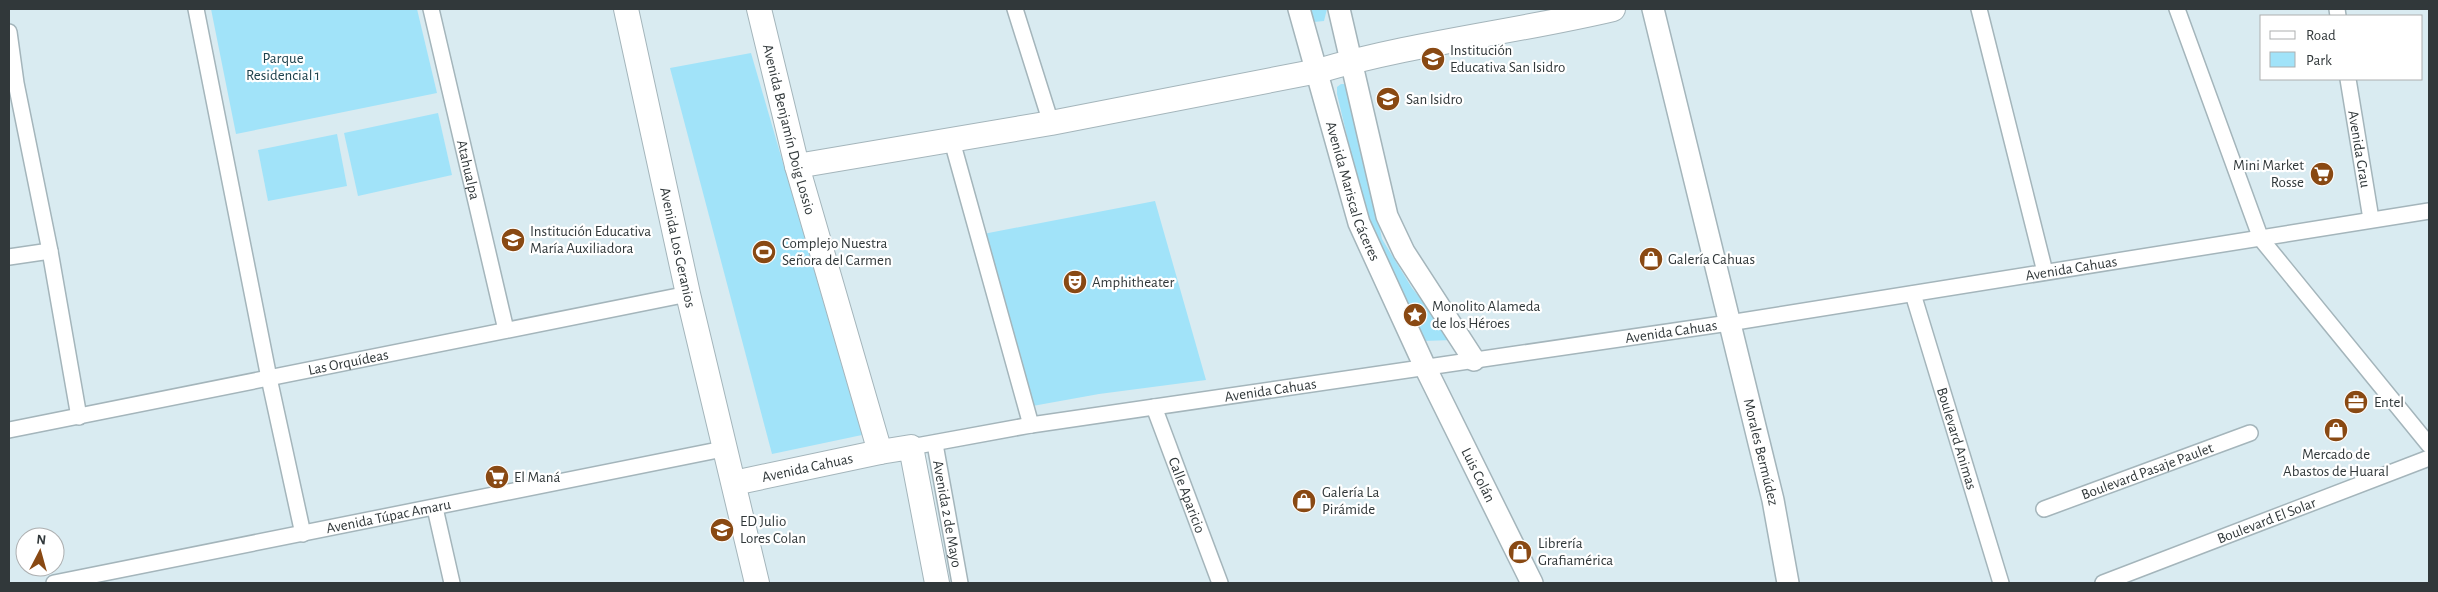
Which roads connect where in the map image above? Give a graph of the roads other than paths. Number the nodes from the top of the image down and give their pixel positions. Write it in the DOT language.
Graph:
graph roads {
  1 [pos="196,9"];
  2 [pos="431,9"];
  3 [pos="626,9"];
  4 [pos="759,9"];
  5 [pos="1015,9"];
  6 [pos="1298,9"];
  7 [pos="1339,9"];
  8 [pos="1613,9"];
  9 [pos="1653,9"];
  10 [pos="1979,9"];
  11 [pos="2177,9"];
  12 [pos="1551,16"];
  13 [pos="9,32"];
  14 [pos="1352,61"];
  15 [pos="1318,71"];
  16 [pos="2348,80"];
  17 [pos="12,83"];
  18 [pos="1051,123"];
  19 [pos="952,141"];
  20 [pos="797,166"];
  21 [pos="2429,211"];
  22 [pos="2371,219"];
  23 [pos="2260,239"];
  24 [pos="50,251"];
  25 [pos="9,257"];
  26 [pos="2045,272"];
  27 [pos="688,294"];
  28 [pos="1912,294"];
  29 [pos="1729,323"];
  30 [pos="506,330"];
  31 [pos="1474,360"];
  32 [pos="1425,367"];
  33 [pos="269,378"];
  34 [pos="1154,407"];
  35 [pos="79,417"];
  36 [pos="1031,426"];
  37 [pos="9,430"];
  38 [pos="2250,433"];
  39 [pos="935,444"];
  40 [pos="2429,445"];
  41 [pos="911,448"];
  42 [pos="723,449"];
  43 [pos="880,452"];
  44 [pos="2429,458"];
  45 [pos="734,484"];
  46 [pos="435,508"];
  47 [pos="2044,509"];
  48 [pos="303,534"];
  49 [pos="54,583"];
  50 [pos="452,583"];
  51 [pos="757,583"];
  52 [pos="937,583"];
  53 [pos="960,583"];
  54 [pos="1220,583"];
  55 [pos="1532,583"];
  56 [pos="1788,583"];
  57 [pos="2001,583"];
  58 [pos="2104,583"];
  1 -- 33 [label="street"];
  2 -- 30 [label="street, Atahualpa"];
  3 -- 27 [label="main road, Avenida Los Geranios"];
  4 -- 20 [label="main road, Avenida Benjamín Doig Lossio"];
  5 -- 18 [label="street"];
  6 -- 15 [label="street, Avenida Mariscal Cáceres"];
  7 -- 14 [label="street"];
  8 -- 12 [label="main road"];
  9 -- 29 [label="street, Morales Bermúdez"];
  10 -- 26 [label="street"];
  11 -- 23 [label="street"];
  12 -- 14 [label="main road"];
  13 -- 17 [label="street"];
  14 -- 15 [label="main road"];
  14 -- 31 [label="street"];
  15 -- 18 [label="main road"];
  15 -- 32 [label="street, Avenida Mariscal Cáceres"];
  16 -- 22 [label="street, Avenida Grau"];
  17 -- 24 [label="street"];
  18 -- 19 [label="main road"];
  19 -- 20 [label="main road"];
  19 -- 36 [label="street"];
  20 -- 43 [label="main road, Avenida Benjamín Doig Lossio"];
  21 -- 22 [label="street, Avenida Cahuas"];
  22 -- 23 [label="street, Avenida Cahuas"];
  23 -- 26 [label="street, Avenida Cahuas"];
  23 -- 40 [label="street"];
  24 -- 25 [label="street"];
  24 -- 35 [label="street"];
  26 -- 28 [label="street, Avenida Cahuas"];
  27 -- 30 [label="street, Las Orquídeas"];
  27 -- 42 [label="main road, Avenida Los Geranios"];
  28 -- 29 [label="street, Avenida Cahuas"];
  28 -- 57 [label="street, Boulevard Animas"];
  29 -- 31 [label="street, Avenida Cahuas"];
  29 -- 56 [label="street, Morales Bermúdez"];
  30 -- 33 [label="street, Las Orquídeas"];
  31 -- 32 [label="street, Avenida Cahuas"];
  32 -- 34 [label="street, Avenida Cahuas"];
  32 -- 55 [label="street, Luis Colán"];
  33 -- 35 [label="street, Las Orquídeas"];
  33 -- 48 [label="street"];
  34 -- 36 [label="street, Avenida Cahuas"];
  34 -- 54 [label="street, Calle Aparicio"];
  35 -- 37 [label="street, Las Orquídeas"];
  36 -- 39 [label="street, Avenida Cahuas"];
  38 -- 47 [label="street, Boulevard Pasaje Paulet"];
  39 -- 41 [label="street, Avenida Cahuas"];
  39 -- 53 [label="street, Avenida 2 de Mayo"];
  41 -- 43 [label="main road, Avenida Cahuas"];
  41 -- 52 [label="main road, Avenida 2 de Mayo"];
  42 -- 45 [label="main road, Avenida Los Geranios"];
  42 -- 46 [label="street, Avenida Túpac Amaru"];
  43 -- 45 [label="main road, Avenida Cahuas"];
  44 -- 58 [label="street, Boulevard El Solar"];
  45 -- 51 [label="main road, Avenida Los Geranios"];
  46 -- 48 [label="street, Avenida Túpac Amaru"];
  46 -- 50 [label="street"];
  48 -- 49 [label="street, Avenida Túpac Amaru"];
}
